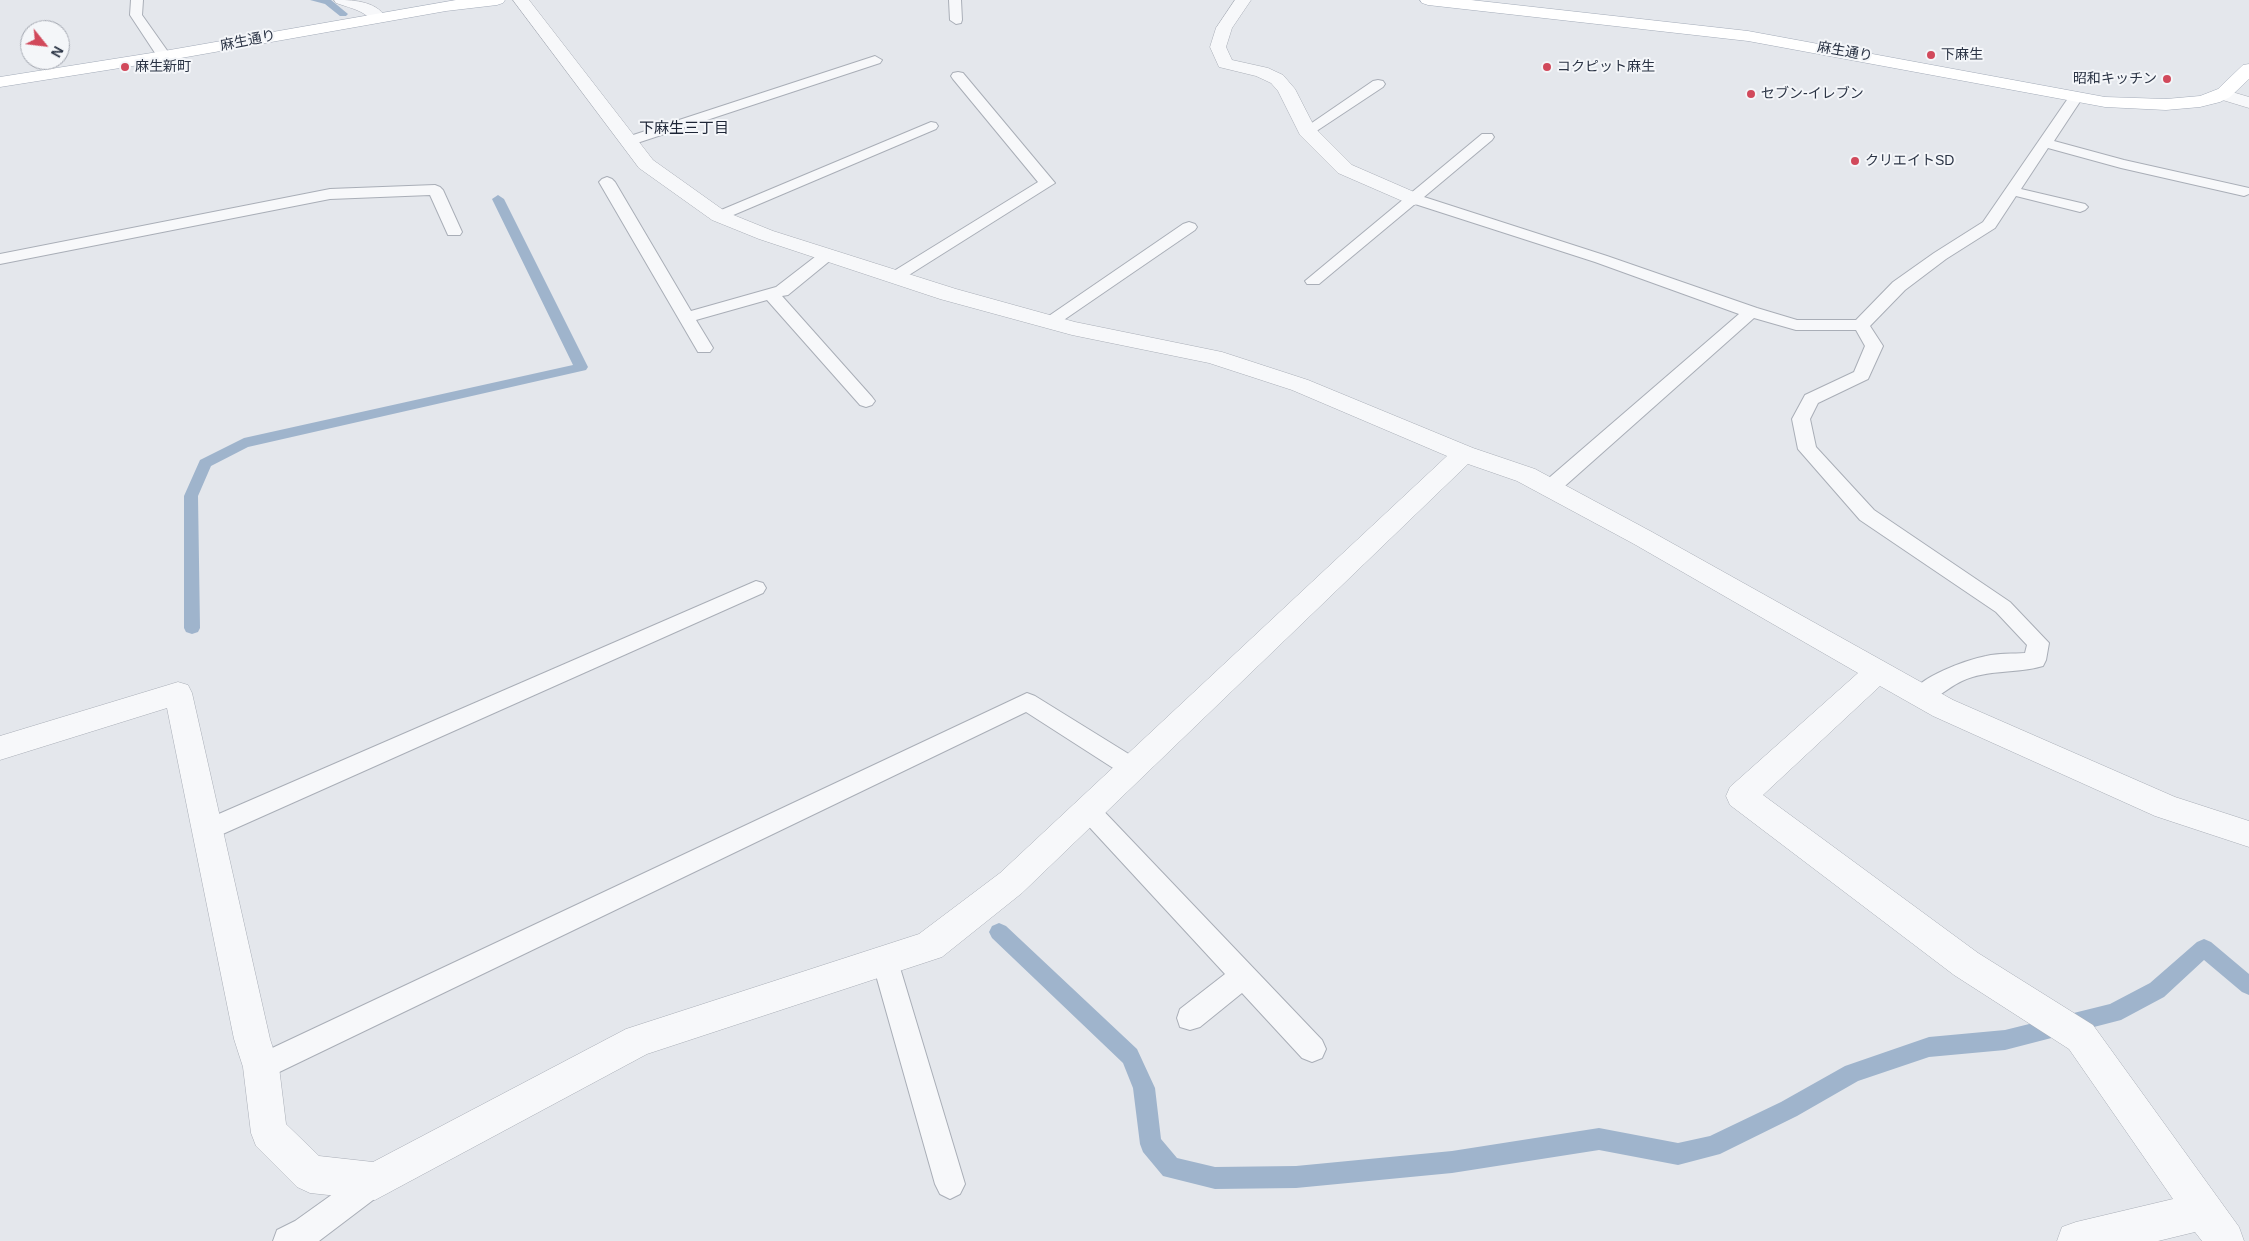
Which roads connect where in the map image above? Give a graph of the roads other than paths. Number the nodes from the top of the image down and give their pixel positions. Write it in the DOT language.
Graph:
graph roads {
  1 [pos="137,0"];
  2 [pos="342,0"];
  3 [pos="497,0"];
  4 [pos="521,0"];
  5 [pos="956,0"];
  6 [pos="1243,0"];
  7 [pos="1428,0"];
  8 [pos="378,17"];
  9 [pos="956,20"];
  10 [pos="164,56"];
  11 [pos="875,60"];
  12 [pos="2249,69"];
  13 [pos="958,76"];
  14 [pos="0,82"];
  15 [pos="1378,84"];
  16 [pos="2222,94"];
  17 [pos="2076,97"];
  18 [pos="2249,103"];
  19 [pos="931,126"];
  20 [pos="1307,131"];
  21 [pos="1487,137"];
  22 [pos="629,141"];
  23 [pos="2046,143"];
  24 [pos="607,182"];
  25 [pos="2012,191"];
  26 [pos="2244,191"];
  27 [pos="1414,200"];
  28 [pos="2080,207"];
  29 [pos="720,216"];
  30 [pos="1190,227"];
  31 [pos="454,232"];
  32 [pos="826,256"];
  33 [pos="0,259"];
  34 [pos="894,277"];
  35 [pos="1312,281"];
  36 [pos="772,294"];
  37 [pos="1751,312"];
  38 [pos="687,317"];
  39 [pos="1049,322"];
  40 [pos="1860,325"];
  41 [pos="704,348"];
  42 [pos="866,401"];
  43 [pos="1464,454"];
  44 [pos="1550,488"];
  45 [pos="756,588"];
  46 [pos="1878,671"];
  47 [pos="1920,695"];
  48 [pos="0,748"];
  49 [pos="1132,768"];
  50 [pos="1088,810"];
  51 [pos="207,830"];
  52 [pos="2249,834"];
  53 [pos="885,961"];
  54 [pos="1243,976"];
  55 [pos="1190,1018"];
  56 [pos="1312,1049"];
  57 [pos="261,1067"];
  58 [pos="375,1181"];
  59 [pos="950,1184"];
  60 [pos="2203,1211"];
  61 [pos="288,1241"];
  62 [pos="2076,1241"];
  63 [pos="2225,1241"];
  1 -- 10 [label="lane"];
  2 -- 8 [label="street"];
  3 -- 8 [label="main road, 麻生通り"];
  4 -- 22 [label="street"];
  5 -- 9 [label="lane"];
  6 -- 20 [label="street"];
  7 -- 17 [label="main road, 麻生通り"];
  8 -- 10 [label="main road, 麻生通り"];
  10 -- 14 [label="main road, 麻生通り"];
  11 -- 22 [label="lane"];
  12 -- 16 [label="main road, 麻生通り"];
  13 -- 34 [label="lane"];
  15 -- 20 [label="lane"];
  16 -- 17 [label="main road, 麻生通り"];
  16 -- 18 [label="street"];
  17 -- 23 [label="lane"];
  19 -- 29 [label="lane"];
  20 -- 27 [label="street"];
  21 -- 27 [label="lane"];
  22 -- 29 [label="street"];
  23 -- 25 [label="lane"];
  23 -- 26 [label="lane"];
  24 -- 38 [label="lane"];
  25 -- 28 [label="lane"];
  25 -- 40 [label="lane"];
  27 -- 35 [label="lane"];
  27 -- 37 [label="lane"];
  29 -- 32 [label="street"];
  30 -- 39 [label="lane"];
  31 -- 33 [label="lane"];
  32 -- 34 [label="street"];
  32 -- 36 [label="lane"];
  34 -- 39 [label="street"];
  36 -- 38 [label="lane"];
  36 -- 42 [label="lane"];
  37 -- 40 [label="lane"];
  37 -- 44 [label="lane"];
  38 -- 41 [label="lane"];
  39 -- 43 [label="street"];
  40 -- 47 [label="lane"];
  43 -- 44 [label="street"];
  43 -- 49 [label="street"];
  44 -- 46 [label="street"];
  45 -- 51 [label="lane"];
  46 -- 47 [label="street"];
  46 -- 60 [label="street"];
  47 -- 52 [label="street"];
  48 -- 51 [label="street"];
  49 -- 50 [label="street"];
  49 -- 57 [label="lane"];
  50 -- 53 [label="street"];
  50 -- 54 [label="lane"];
  51 -- 57 [label="street"];
  53 -- 58 [label="street"];
  53 -- 59 [label="lane"];
  54 -- 55 [label="lane"];
  54 -- 56 [label="lane"];
  57 -- 58 [label="street"];
  58 -- 61 [label="lane"];
  60 -- 62 [label="street"];
  60 -- 63 [label="street"];
}
